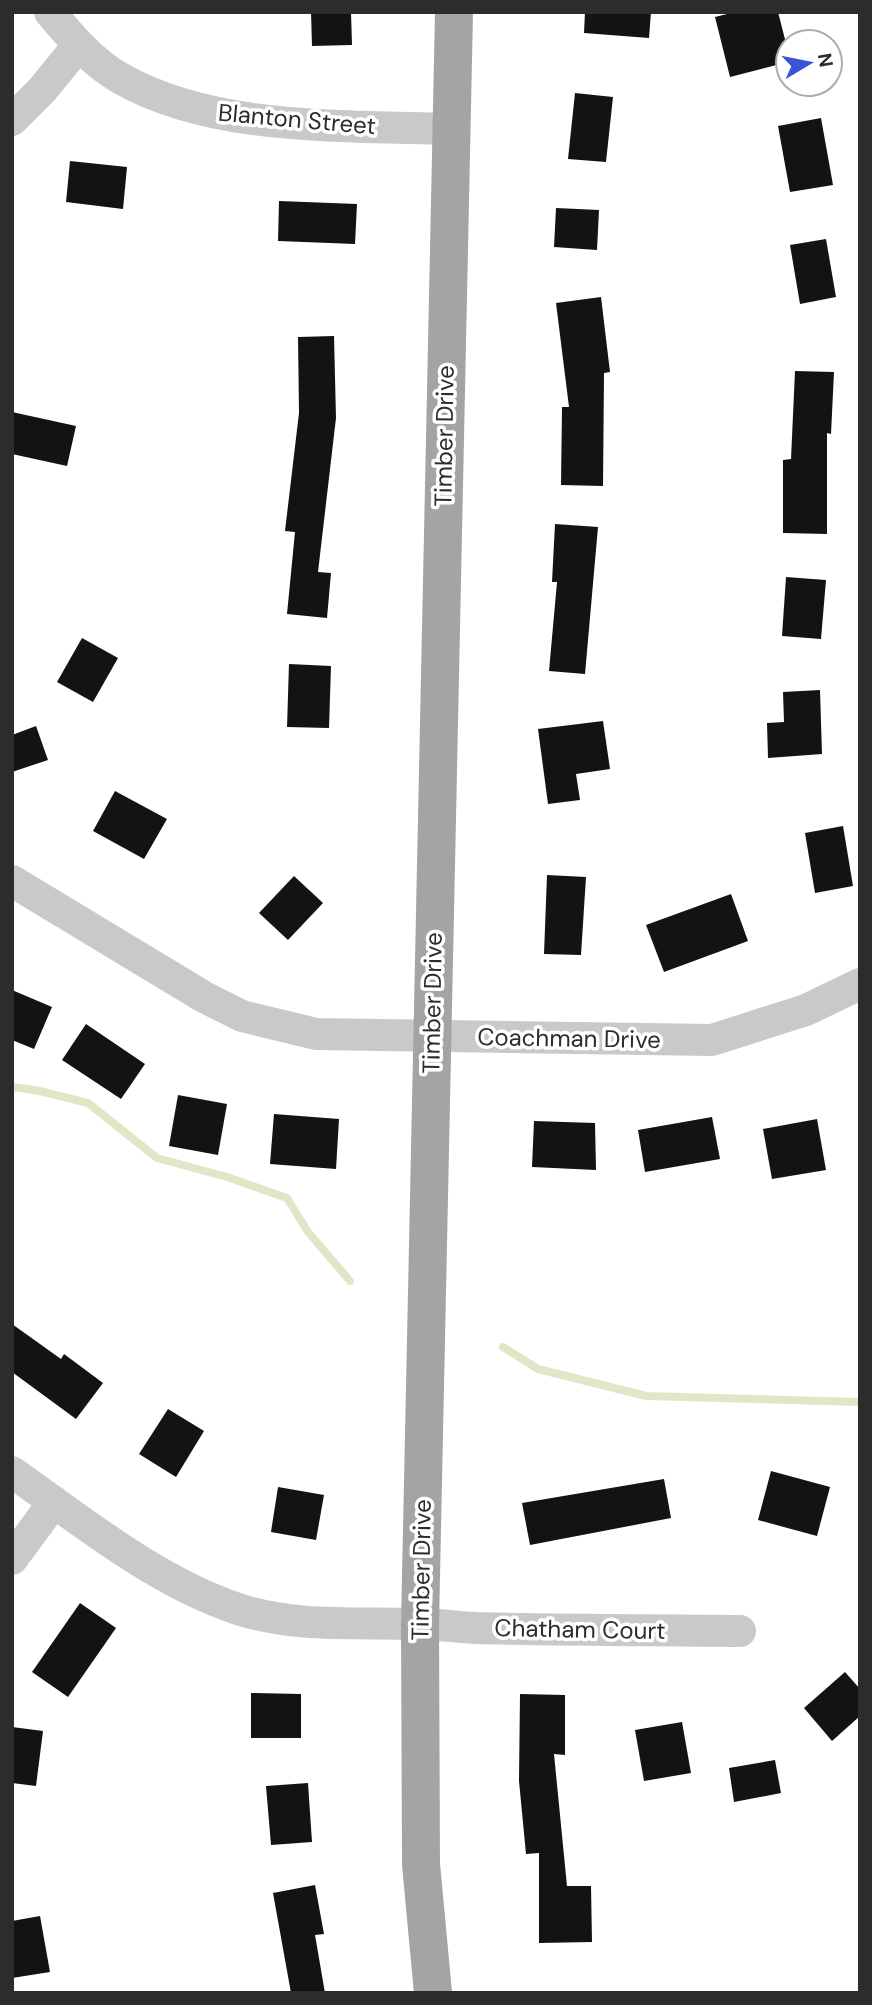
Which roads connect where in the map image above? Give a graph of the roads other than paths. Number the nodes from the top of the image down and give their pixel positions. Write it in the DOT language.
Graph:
graph roads {
  1 [pos="50,12"];
  2 [pos="454,12"];
  3 [pos="78,46"];
  4 [pos="12,120"];
  5 [pos="451,129"];
  6 [pos="12,881"];
  7 [pos="860,984"];
  8 [pos="431,1035"];
  9 [pos="12,1472"];
  10 [pos="54,1502"];
  11 [pos="12,1559"];
  12 [pos="420,1624"];
  13 [pos="740,1631"];
  14 [pos="433,1993"];
  1 -- 3 [label="street, Blanton Street"];
  2 -- 5 [label="main road, Timber Drive"];
  3 -- 4 [label="street"];
  3 -- 5 [label="street, Blanton Street"];
  5 -- 8 [label="main road, Timber Drive"];
  6 -- 8 [label="street, Coachman Drive"];
  7 -- 8 [label="street, Coachman Drive"];
  8 -- 12 [label="main road, Timber Drive"];
  9 -- 10 [label="street, Chatham Court"];
  10 -- 11 [label="street"];
  10 -- 12 [label="street, Chatham Court"];
  12 -- 13 [label="street, Chatham Court"];
  12 -- 14 [label="main road, Timber Drive"];
}
